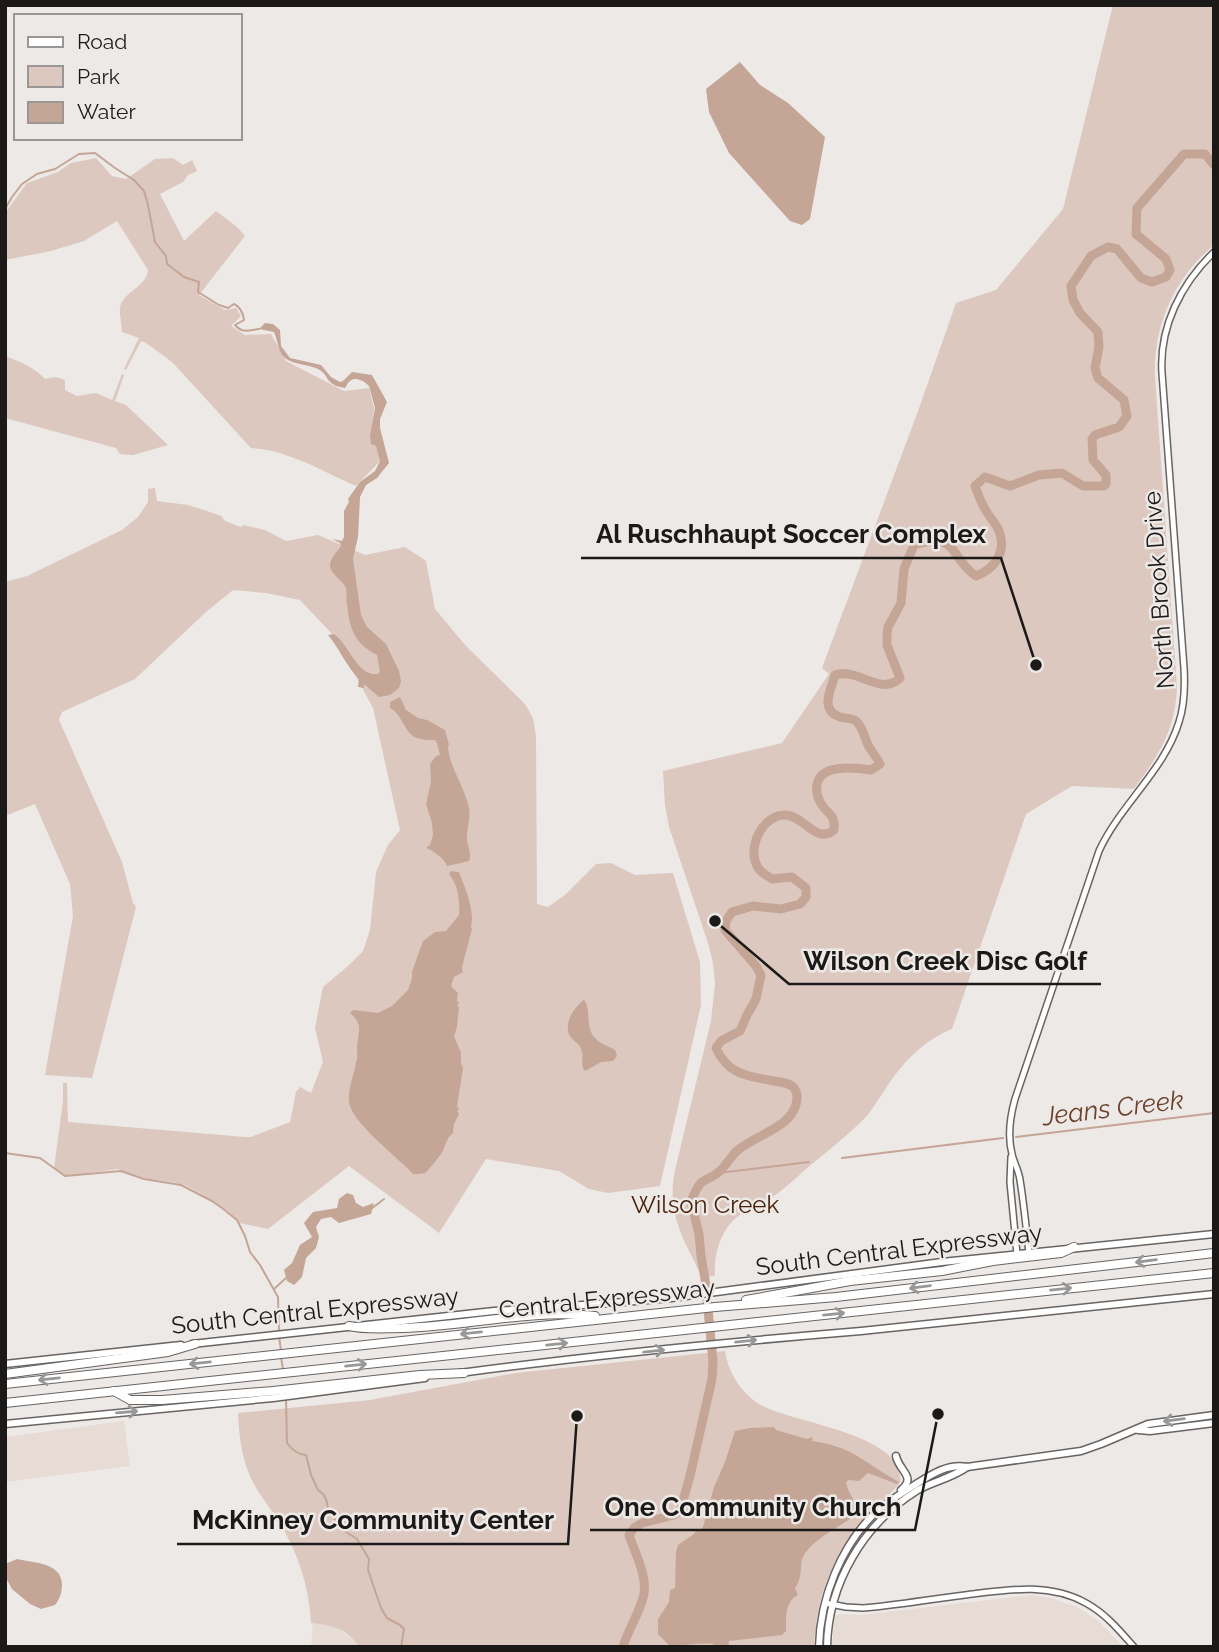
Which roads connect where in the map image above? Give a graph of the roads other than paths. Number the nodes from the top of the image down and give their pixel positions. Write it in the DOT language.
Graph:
graph roads {
  1 [pos="1214,252"];
  2 [pos="1012,1154"];
  3 [pos="1023,1202"];
  4 [pos="1012,1204"];
  5 [pos="1214,1234"];
  6 [pos="1074,1247"];
  7 [pos="1029,1252"];
  8 [pos="1214,1253"];
  9 [pos="1017,1254"];
  10 [pos="1214,1273"];
  11 [pos="1214,1294"];
  12 [pos="764,1295"];
  13 [pos="612,1318"];
  14 [pos="349,1326"];
  15 [pos="195,1344"];
  16 [pos="5,1364"];
  17 [pos="464,1373"];
  18 [pos="5,1374"];
  19 [pos="5,1384"];
  20 [pos="114,1391"];
  21 [pos="273,1394"];
  22 [pos="5,1403"];
  23 [pos="1214,1415"];
  24 [pos="1214,1423"];
  25 [pos="5,1424"];
  26 [pos="1137,1430"];
  27 [pos="896,1457"];
  28 [pos="967,1467"];
  29 [pos="868,1521"];
  30 [pos="829,1604"];
  31 [pos="819,1647"];
  32 [pos="827,1647"];
  33 [pos="1134,1647"];
  1 -- 2 [label="street, North Brook Drive"];
  2 -- 3 [label="street, North Brook Drive"];
  2 -- 4 [label="street, North Brook Drive"];
  3 -- 4 [label="street"];
  3 -- 7 [label="street, North Brook Drive"];
  4 -- 9 [label="street, North Brook Drive"];
  5 -- 6 [label="main road, South Central Expressway"];
  6 -- 7 [label="main road, South Central Expressway"];
  6 -- 12 [label="highway"];
  7 -- 9 [label="main road, South Central Expressway"];
  8 -- 12 [label="highway, one-way"];
  9 -- 12 [label="main road, South Central Expressway"];
  20 -- 10 [label="highway, Central Expressway, one-way"];
  17 -- 11 [label="main road, one-way"];
  12 -- 13 [label="highway, Central Expressway"];
  12 -- 14 [label="main road, South Central Expressway"];
  13 -- 14 [label="highway"];
  13 -- 19 [label="highway, Central Expressway, one-way"];
  14 -- 15 [label="main road, South Central Expressway"];
  15 -- 16 [label="main road, South Central Expressway"];
  15 -- 18 [label="highway"];
  17 -- 21 [label="highway"];
  20 -- 21 [label="highway"];
  20 -- 22 [label="highway, Central Expressway"];
  25 -- 21 [label="main road, one-way"];
  23 -- 26 [label="main road, one-way"];
  24 -- 26 [label="main road"];
  26 -- 28 [label="main road"];
  27 -- 29 [label="main road"];
  28 -- 29 [label="main road"];
  28 -- 30 [label="main road"];
  29 -- 30 [label="main road"];
  30 -- 31 [label="main road"];
  30 -- 32 [label="main road"];
  30 -- 33 [label="street"];
}
